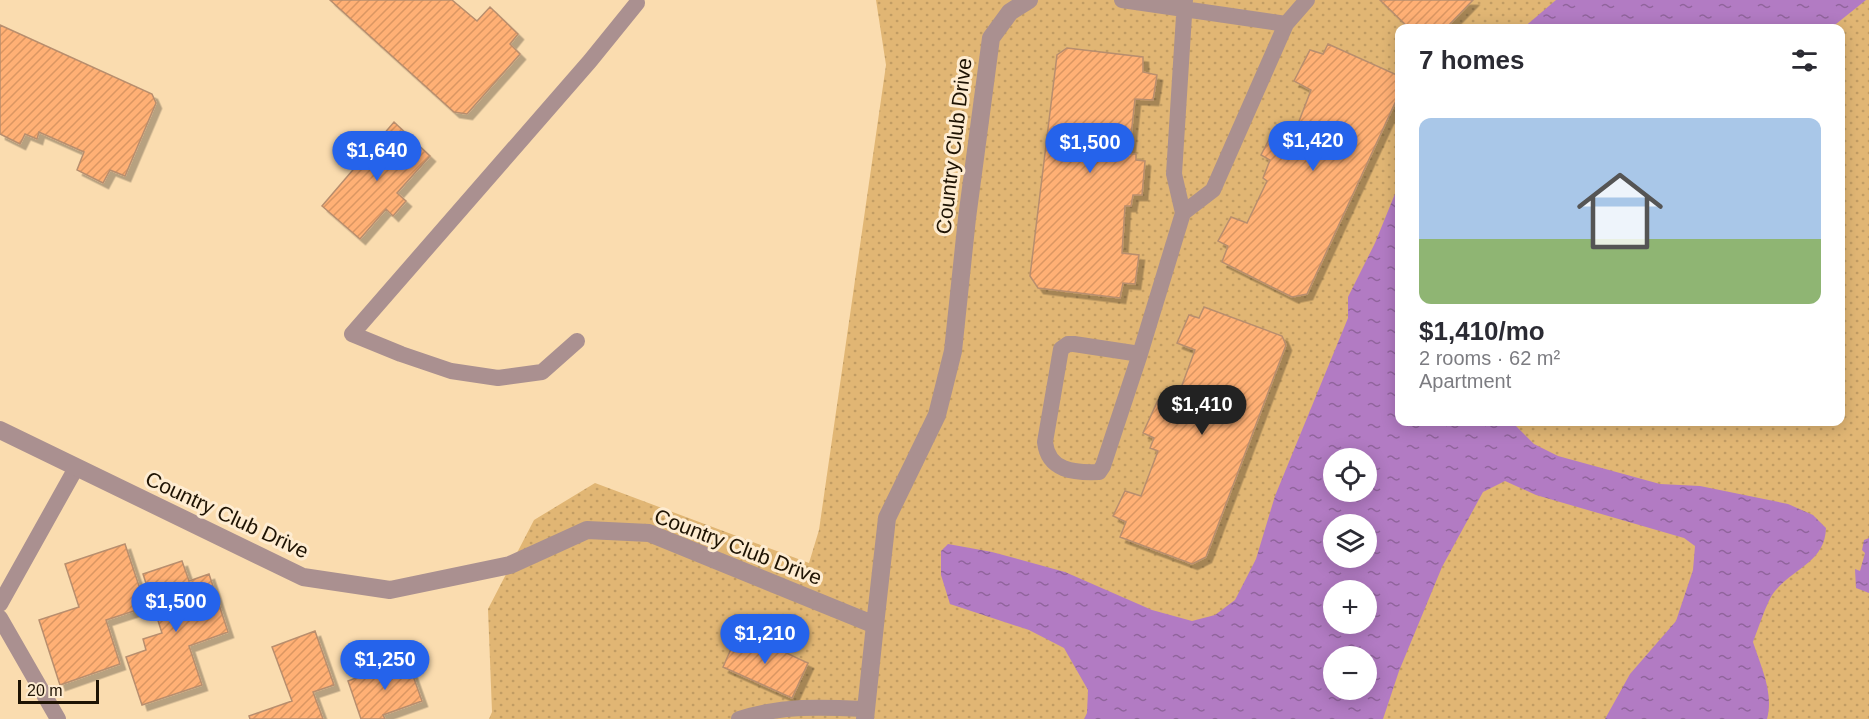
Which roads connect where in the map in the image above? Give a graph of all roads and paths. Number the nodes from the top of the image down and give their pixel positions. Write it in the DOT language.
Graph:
graph roads {
  1 [pos="1029,0"];
  2 [pos="1122,0"];
  3 [pos="1307,0"];
  4 [pos="637,3"];
  5 [pos="1185,5"];
  6 [pos="1286,24"];
  7 [pos="1183,213"];
  8 [pos="577,341"];
  9 [pos="1140,354"];
  10 [pos="0,430"];
  11 [pos="76,468"];
  12 [pos="0,604"];
  13 [pos="0,618"];
  14 [pos="875,625"];
  15 [pos="866,714"];
  16 [pos="58,719"];
  17 [pos="739,719"];
  1 -- 14 [label="street, Country Club Drive"];
  2 -- 5 [label="lane"];
  3 -- 6 [label="lane"];
  4 -- 8 [label="lane"];
  5 -- 6 [label="lane"];
  5 -- 7 [label="lane"];
  6 -- 7 [label="lane"];
  7 -- 9 [label="lane"];
  9 -- 9 [label="lane"];
  10 -- 11 [label="street, Country Club Drive"];
  11 -- 12 [label="lane"];
  11 -- 14 [label="street, Country Club Drive"];
  13 -- 16 [label="lane"];
  14 -- 15 [label="street, Country Club Drive"];
  15 -- 17 [label="lane"];
}
